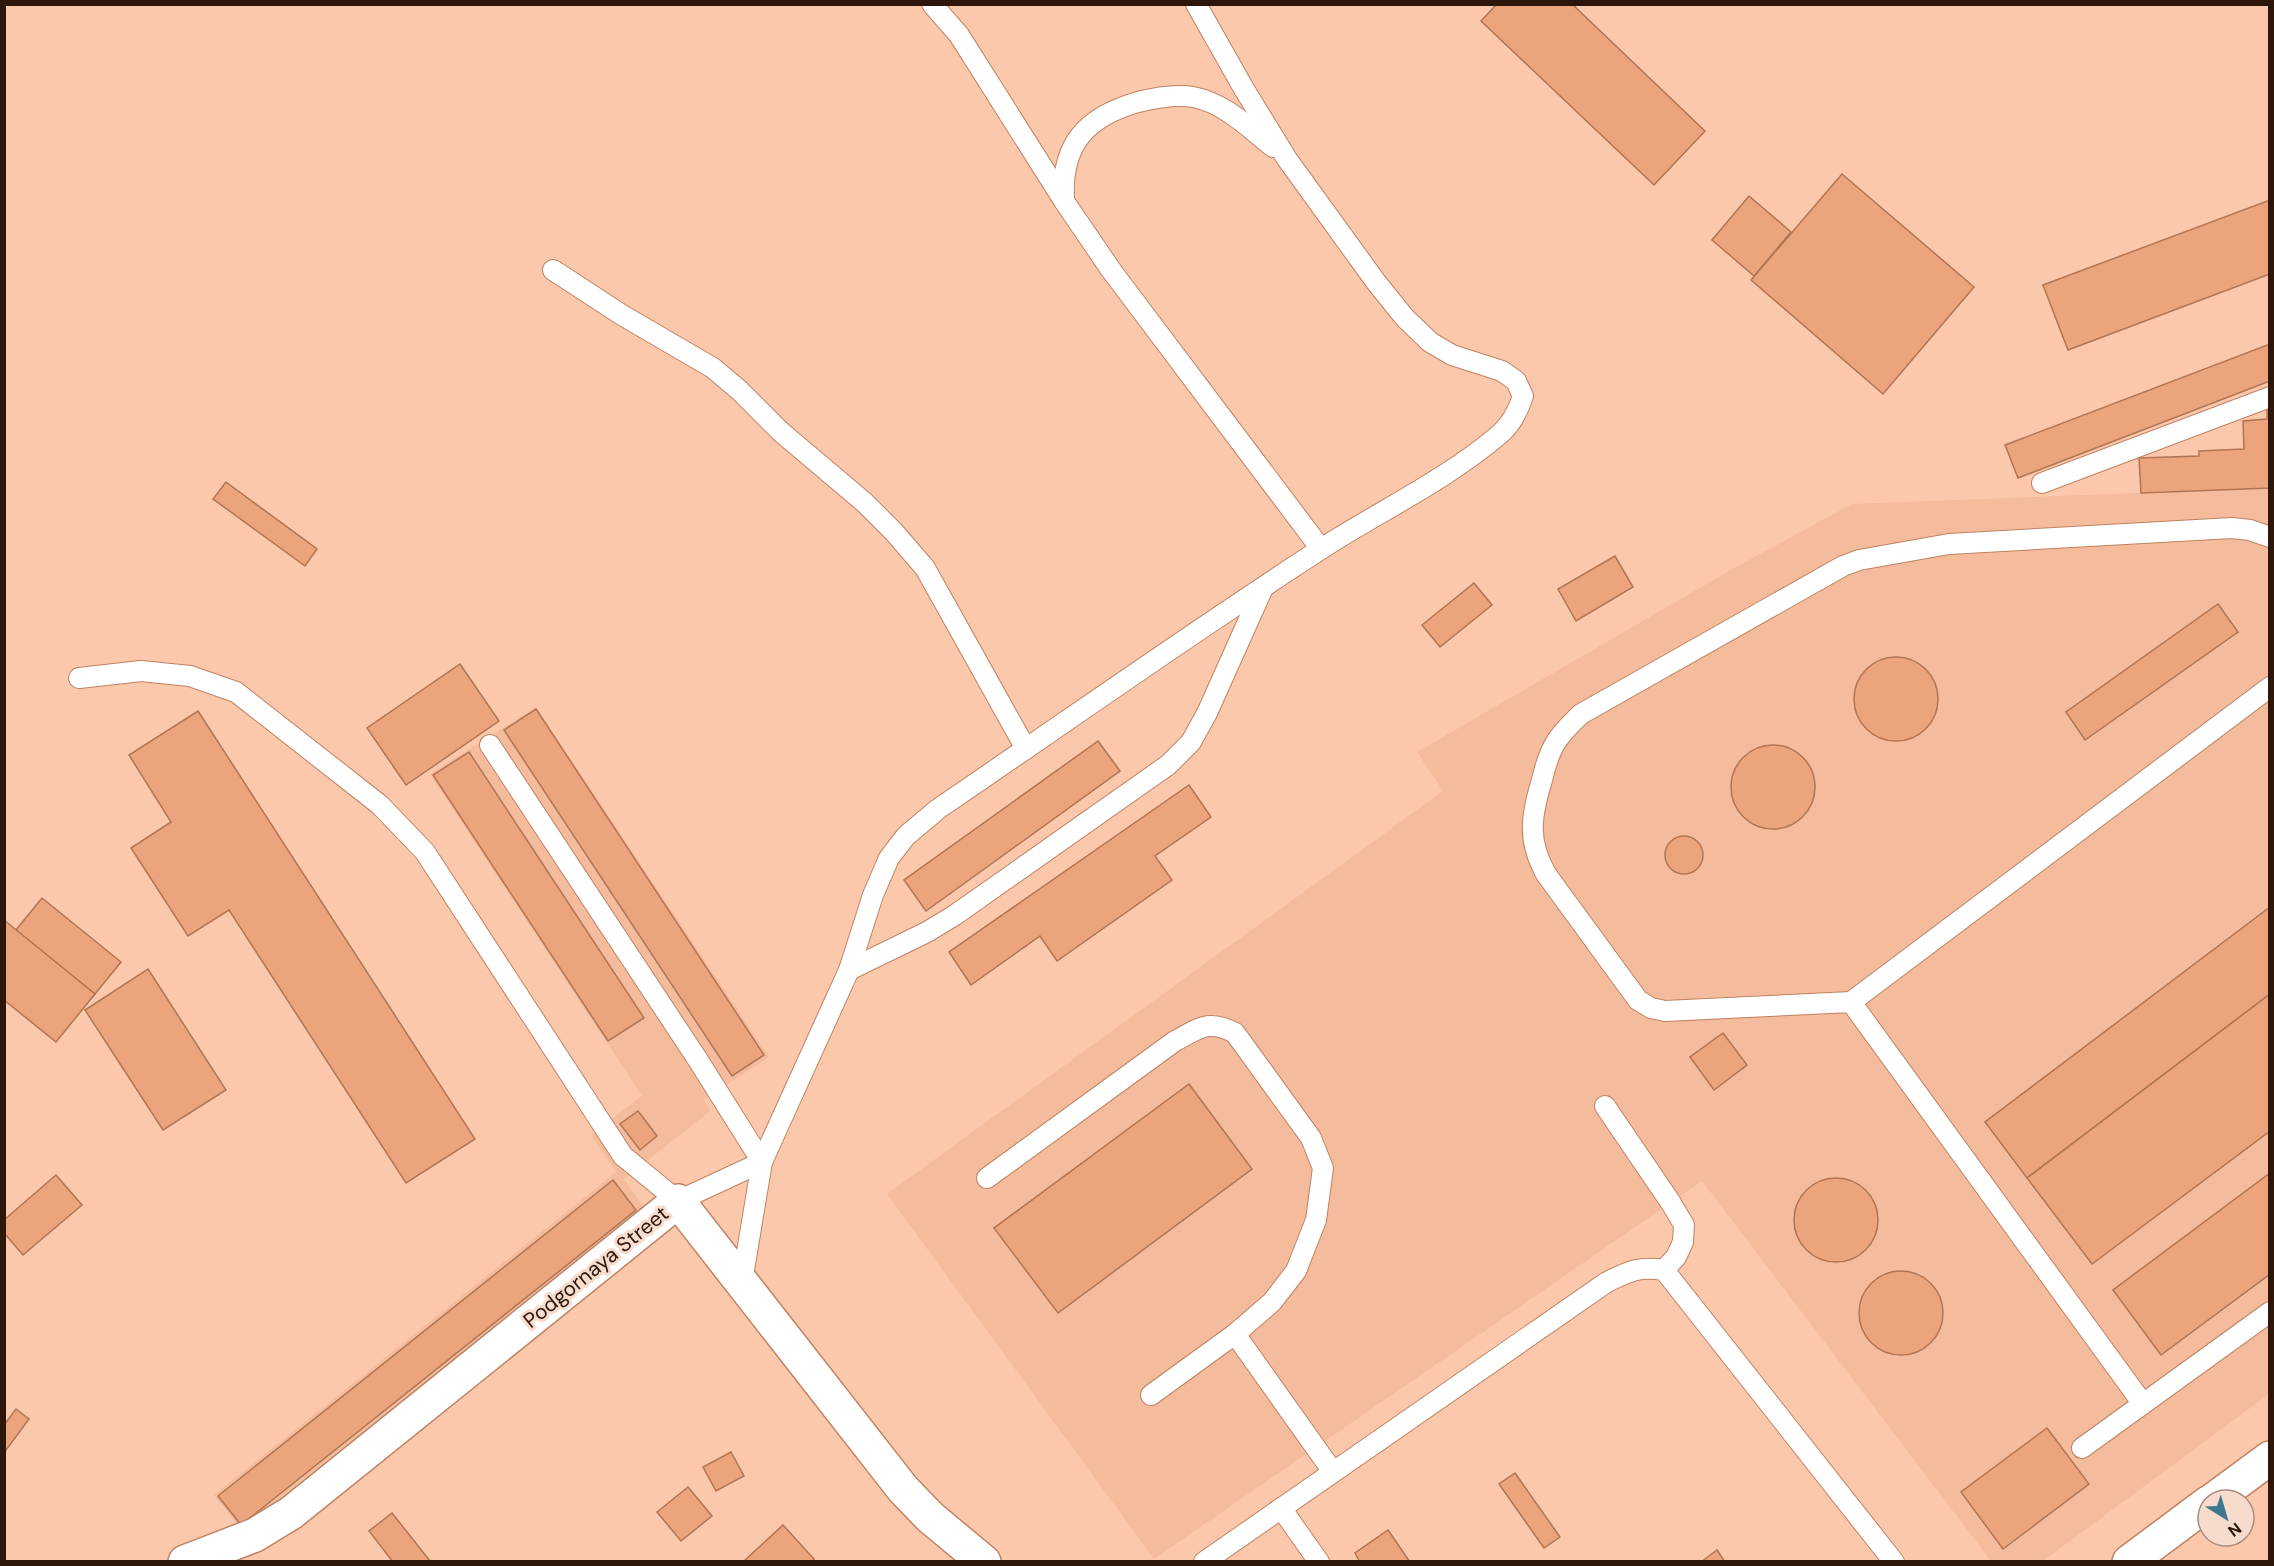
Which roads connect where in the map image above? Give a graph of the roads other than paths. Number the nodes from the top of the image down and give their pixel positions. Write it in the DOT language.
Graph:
graph roads {
  1 [pos="932,4"];
  2 [pos="1196,4"];
  3 [pos="1287,159"];
  4 [pos="1064,201"];
  5 [pos="553,270"];
  6 [pos="2270,397"];
  7 [pos="2042,483"];
  8 [pos="2270,537"];
  9 [pos="1321,549"];
  10 [pos="1263,588"];
  11 [pos="79,678"];
  12 [pos="2270,687"];
  13 [pos="490,745"];
  14 [pos="1026,749"];
  15 [pos="849,970"];
  16 [pos="1851,1002"];
  17 [pos="1605,1106"];
  18 [pos="762,1162"];
  19 [pos="987,1178"];
  20 [pos="678,1201"];
  21 [pos="1664,1270"];
  22 [pos="742,1282"];
  23 [pos="2270,1312"];
  24 [pos="1235,1334"];
  25 [pos="1151,1395"];
  26 [pos="2143,1404"];
  27 [pos="2082,1448"];
  28 [pos="2270,1458"];
  29 [pos="1333,1472"];
  30 [pos="2229,1488"];
  31 [pos="1281,1508"];
  32 [pos="2196,1512"];
  33 [pos="185,1562"];
  34 [pos="984,1562"];
  35 [pos="1204,1562"];
  36 [pos="1319,1562"];
  37 [pos="1894,1562"];
  38 [pos="2129,1562"];
  1 -- 4 [label="lane"];
  2 -- 3 [label="lane"];
  3 -- 4 [label="lane"];
  3 -- 9 [label="lane"];
  4 -- 9 [label="lane"];
  5 -- 14 [label="lane"];
  6 -- 7 [label="lane"];
  8 -- 16 [label="lane"];
  9 -- 10 [label="lane"];
  10 -- 14 [label="lane"];
  10 -- 15 [label="lane"];
  11 -- 20 [label="lane"];
  12 -- 16 [label="lane"];
  13 -- 18 [label="lane"];
  14 -- 15 [label="lane"];
  15 -- 18 [label="lane"];
  16 -- 26 [label="lane"];
  17 -- 21 [label="lane"];
  18 -- 20 [label="lane"];
  18 -- 22 [label="lane"];
  19 -- 24 [label="lane"];
  20 -- 22 [label="street, Podgornaya Street"];
  20 -- 33 [label="street, Podgornaya Street"];
  21 -- 29 [label="lane"];
  21 -- 37 [label="lane"];
  22 -- 34 [label="street, Podgornaya Street"];
  23 -- 26 [label="lane"];
  24 -- 25 [label="lane"];
  24 -- 29 [label="lane"];
  26 -- 27 [label="lane"];
  28 -- 30 [label="street"];
  29 -- 31 [label="lane"];
  31 -- 35 [label="lane"];
  31 -- 36 [label="lane"];
  32 -- 38 [label="street"];
}
